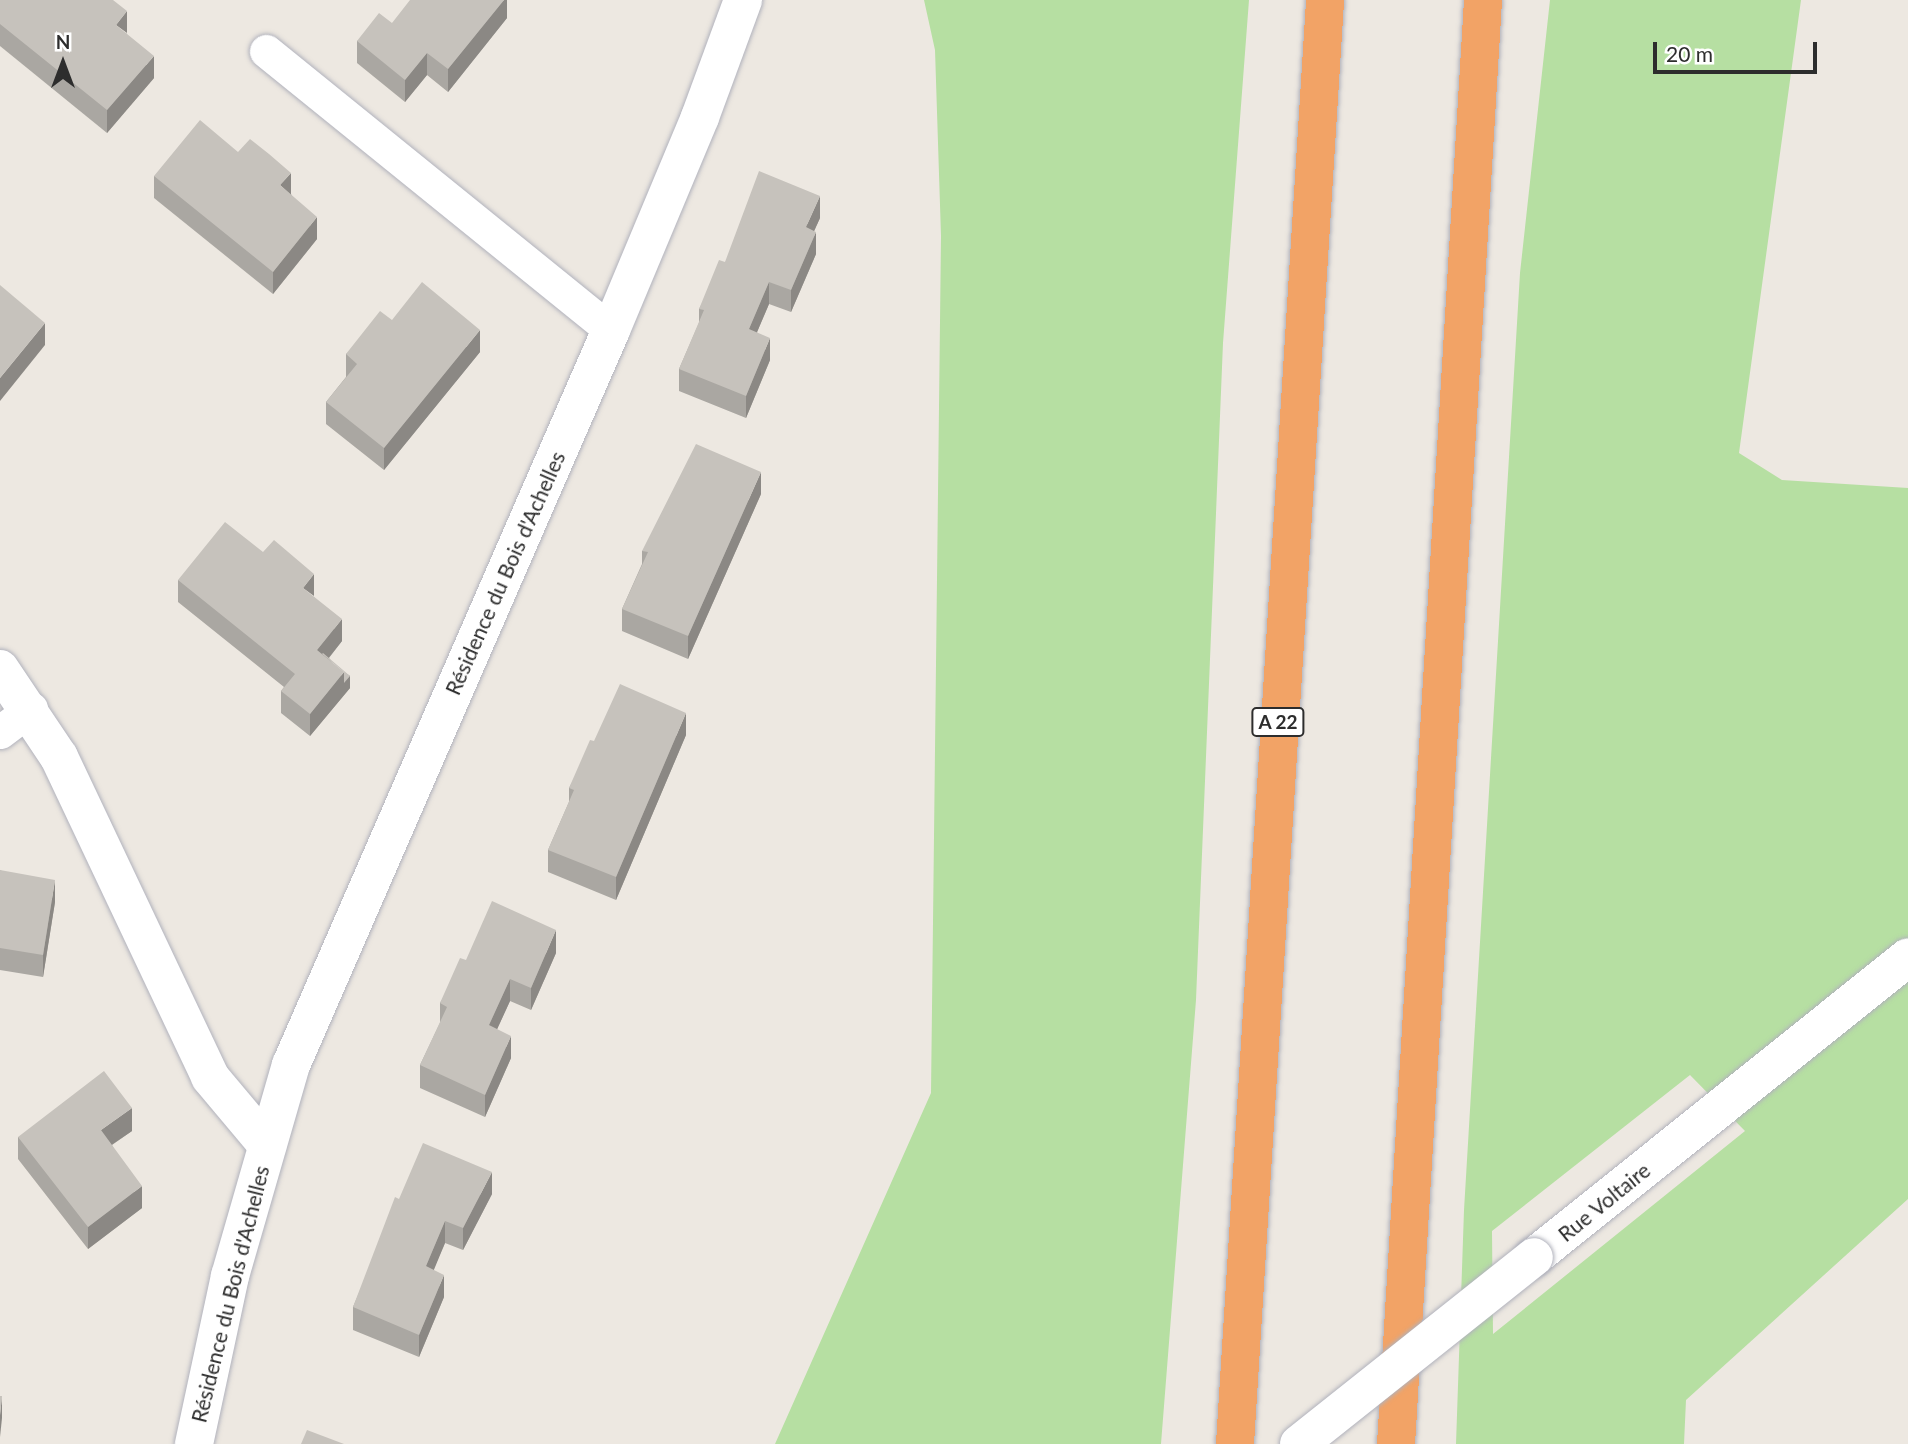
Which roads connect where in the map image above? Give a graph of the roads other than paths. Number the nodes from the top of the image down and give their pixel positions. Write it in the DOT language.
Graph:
graph roads {
  1 [pos="743,0"];
  2 [pos="1325,0"];
  3 [pos="1483,0"];
  4 [pos="266,51"];
  5 [pos="611,330"];
  6 [pos="0,669"];
  7 [pos="31,709"];
  8 [pos="0,732"];
  9 [pos="1908,957"];
  10 [pos="267,1145"];
  11 [pos="194,1444"];
  12 [pos="1236,1444"];
  13 [pos="1298,1444"];
  14 [pos="1395,1444"];
  1 -- 5 [label="street, Résidence du Bois d'Achelles"];
  2 -- 12 [label="highway, A 22"];
  3 -- 14 [label="highway"];
  4 -- 5 [label="lane"];
  5 -- 10 [label="street, Résidence du Bois d'Achelles"];
  6 -- 7 [label="street, Résidence du Bois d'Achelles"];
  7 -- 8 [label="lane"];
  7 -- 10 [label="street, Résidence du Bois d'Achelles"];
  9 -- 13 [label="street, Rue Voltaire, bridge"];
  10 -- 11 [label="street, Résidence du Bois d'Achelles"];
}
